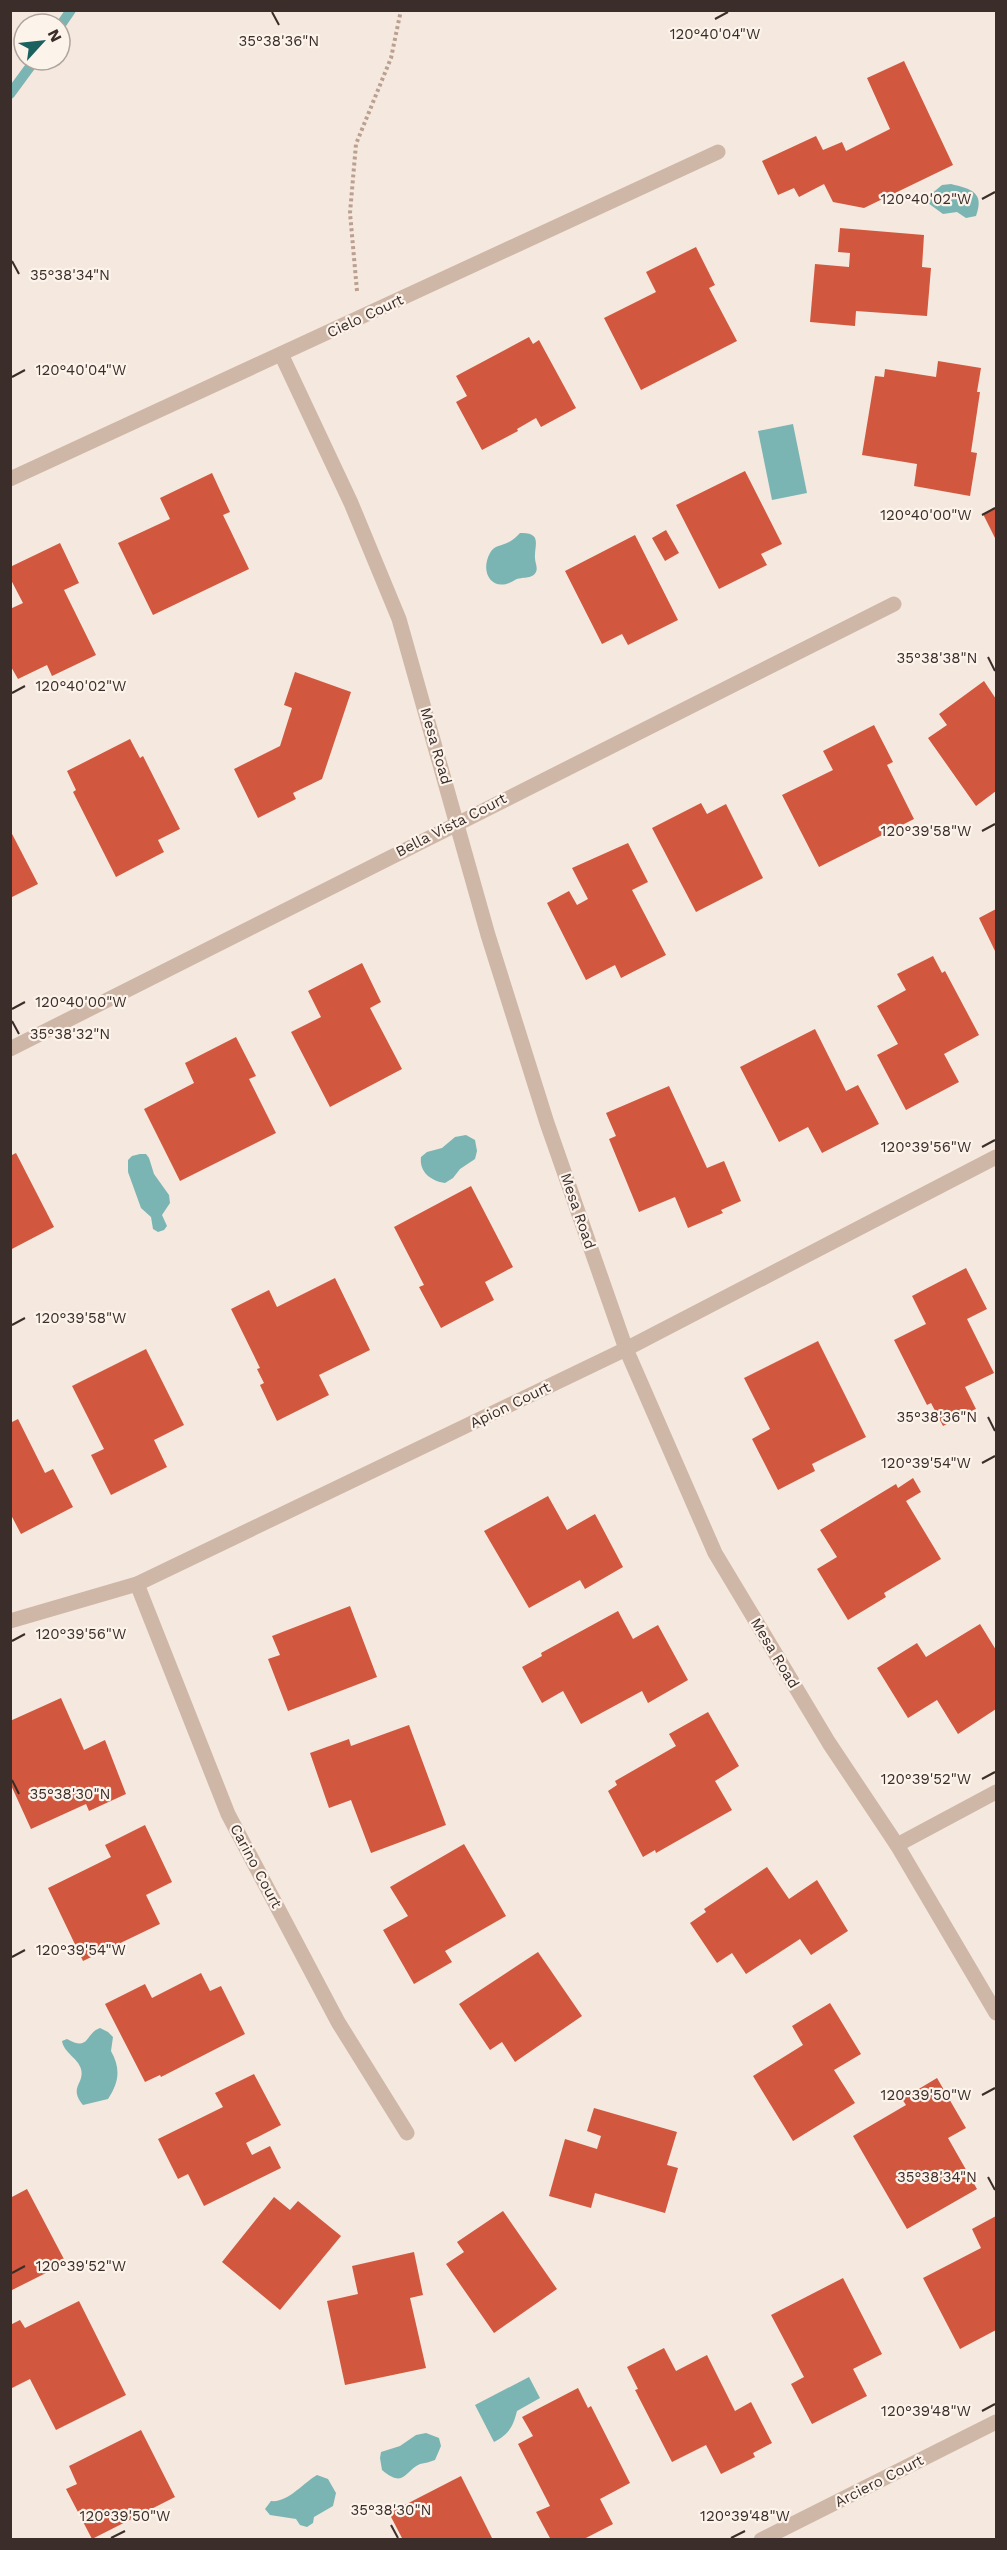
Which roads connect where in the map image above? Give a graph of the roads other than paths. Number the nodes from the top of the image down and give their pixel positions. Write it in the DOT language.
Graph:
graph roads {
  1 [pos="718,152"];
  2 [pos="281,354"];
  3 [pos="10,480"];
  4 [pos="894,604"];
  5 [pos="458,822"];
  6 [pos="10,1049"];
  7 [pos="996,1157"];
  8 [pos="626,1349"];
  9 [pos="137,1584"];
  10 [pos="10,1621"];
  11 [pos="996,1792"];
  12 [pos="897,1845"];
  13 [pos="996,2013"];
  14 [pos="407,2133"];
  15 [pos="996,2421"];
  16 [pos="761,2540"];
  1 -- 2 [label="street, Cielo Court"];
  2 -- 3 [label="street, Cielo Court"];
  2 -- 5 [label="street, Mesa Road"];
  4 -- 5 [label="street, Bella Vista Court"];
  5 -- 6 [label="street, Bella Vista Court"];
  5 -- 8 [label="street, Mesa Road"];
  7 -- 8 [label="street, Apion Court"];
  8 -- 9 [label="street, Apion Court"];
  8 -- 12 [label="street, Mesa Road"];
  9 -- 10 [label="street, Apion Court"];
  9 -- 14 [label="street, Carino Court"];
  11 -- 12 [label="street"];
  12 -- 13 [label="street, Mesa Road"];
  15 -- 16 [label="street, Arciero Court"];
}
